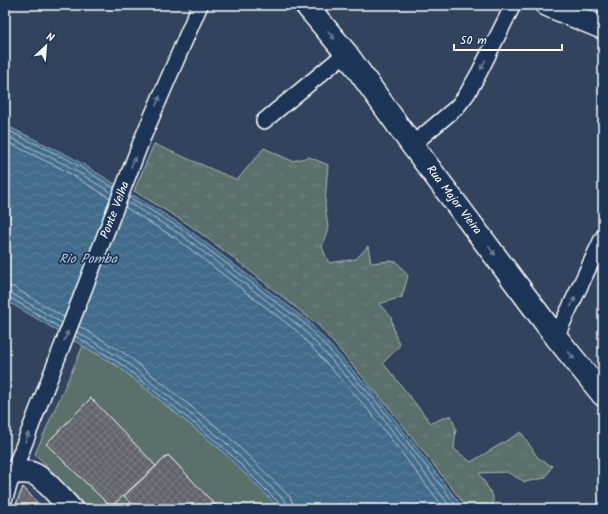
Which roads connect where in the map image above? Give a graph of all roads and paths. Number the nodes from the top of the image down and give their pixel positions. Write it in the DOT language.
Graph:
graph roads {
  1 [pos="200,5"];
  2 [pos="306,5"];
  3 [pos="513,5"];
  4 [pos="547,5"];
  5 [pos="603,28"];
  6 [pos="346,53"];
  7 [pos="264,121"];
  8 [pos="412,145"];
  9 [pos="603,236"];
  10 [pos="556,337"];
  11 [pos="603,395"];
  12 [pos="9,474"];
  13 [pos="5,498"];
  14 [pos="71,509"];
  12 -- 1 [label="street, Ponte Velha, one-way"];
  2 -- 6 [label="main road, Rua Major Vieira, one-way"];
  3 -- 8 [label="street, one-way"];
  4 -- 5 [label="main road"];
  6 -- 7 [label="street"];
  6 -- 8 [label="main road, Rua Major Vieira"];
  8 -- 10 [label="main road, Rua Major Vieira, one-way"];
  10 -- 9 [label="street, one-way"];
  10 -- 11 [label="main road, Rua Major Vieira, one-way"];
  12 -- 13 [label="street, Ponte Velha"];
  12 -- 14 [label="main road"];
}
